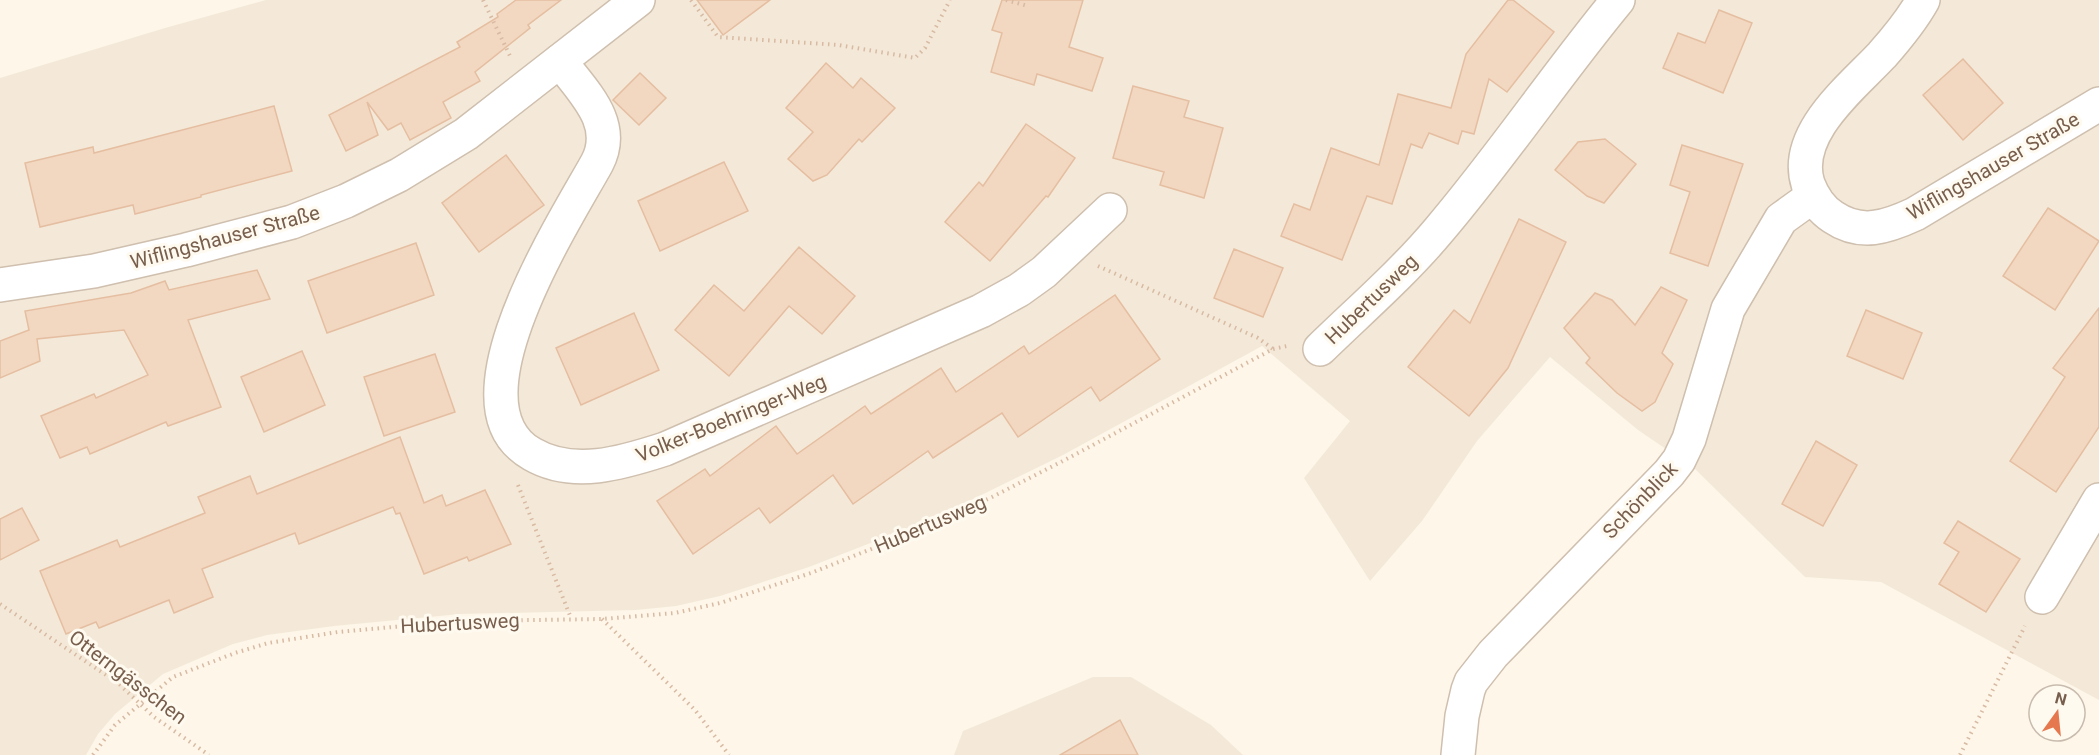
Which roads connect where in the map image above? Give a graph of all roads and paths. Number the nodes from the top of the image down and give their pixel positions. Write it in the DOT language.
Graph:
graph roads {
  1 [pos="483,0"];
  2 [pos="638,0"];
  3 [pos="691,0"];
  4 [pos="950,0"];
  5 [pos="1006,0"];
  6 [pos="1618,0"];
  7 [pos="1923,0"];
  8 [pos="1028,6"];
  9 [pos="560,61"];
  10 [pos="524,89"];
  11 [pos="2099,104"];
  12 [pos="1813,196"];
  13 [pos="1110,210"];
  14 [pos="1069,249"];
  15 [pos="0,285"];
  16 [pos="1273,349"];
  17 [pos="1320,349"];
  18 [pos="520,447"];
  19 [pos="2099,500"];
  20 [pos="2042,597"];
  21 [pos="0,604"];
  22 [pos="571,618"];
  23 [pos="602,619"];
  24 [pos="141,705"];
  25 [pos="93,755"];
  26 [pos="209,755"];
  27 [pos="729,755"];
  28 [pos="1458,755"];
  29 [pos="1960,755"];
  1 -- 10 [label="path"];
  2 -- 9 [label="street, Wiflingshauser Straße"];
  3 -- 4 [label="path"];
  5 -- 8 [label="path"];
  6 -- 17 [label="street, Hubertusweg"];
  7 -- 12 [label="street, Wiflingshauser Straße"];
  9 -- 10 [label="street, Wiflingshauser Straße"];
  9 -- 18 [label="street, Volker-Boehringer-Weg"];
  10 -- 15 [label="street, Wiflingshauser Straße"];
  11 -- 12 [label="street, Wiflingshauser Straße"];
  12 -- 28 [label="street, Schönblick"];
  13 -- 14 [label="street, Volker-Boehringer-Weg"];
  14 -- 16 [label="path"];
  14 -- 18 [label="street, Volker-Boehringer-Weg"];
  16 -- 17 [label="path, Hubertusweg"];
  16 -- 23 [label="path, Hubertusweg"];
  18 -- 22 [label="path"];
  19 -- 20 [label="street"];
  20 -- 29 [label="path"];
  21 -- 24 [label="path, Otterngässchen"];
  22 -- 23 [label="path, Hubertusweg"];
  22 -- 24 [label="path, Hubertusweg"];
  23 -- 27 [label="path"];
  24 -- 25 [label="path, Hubertusweg"];
  24 -- 26 [label="path, Otterngässchen"];
}
